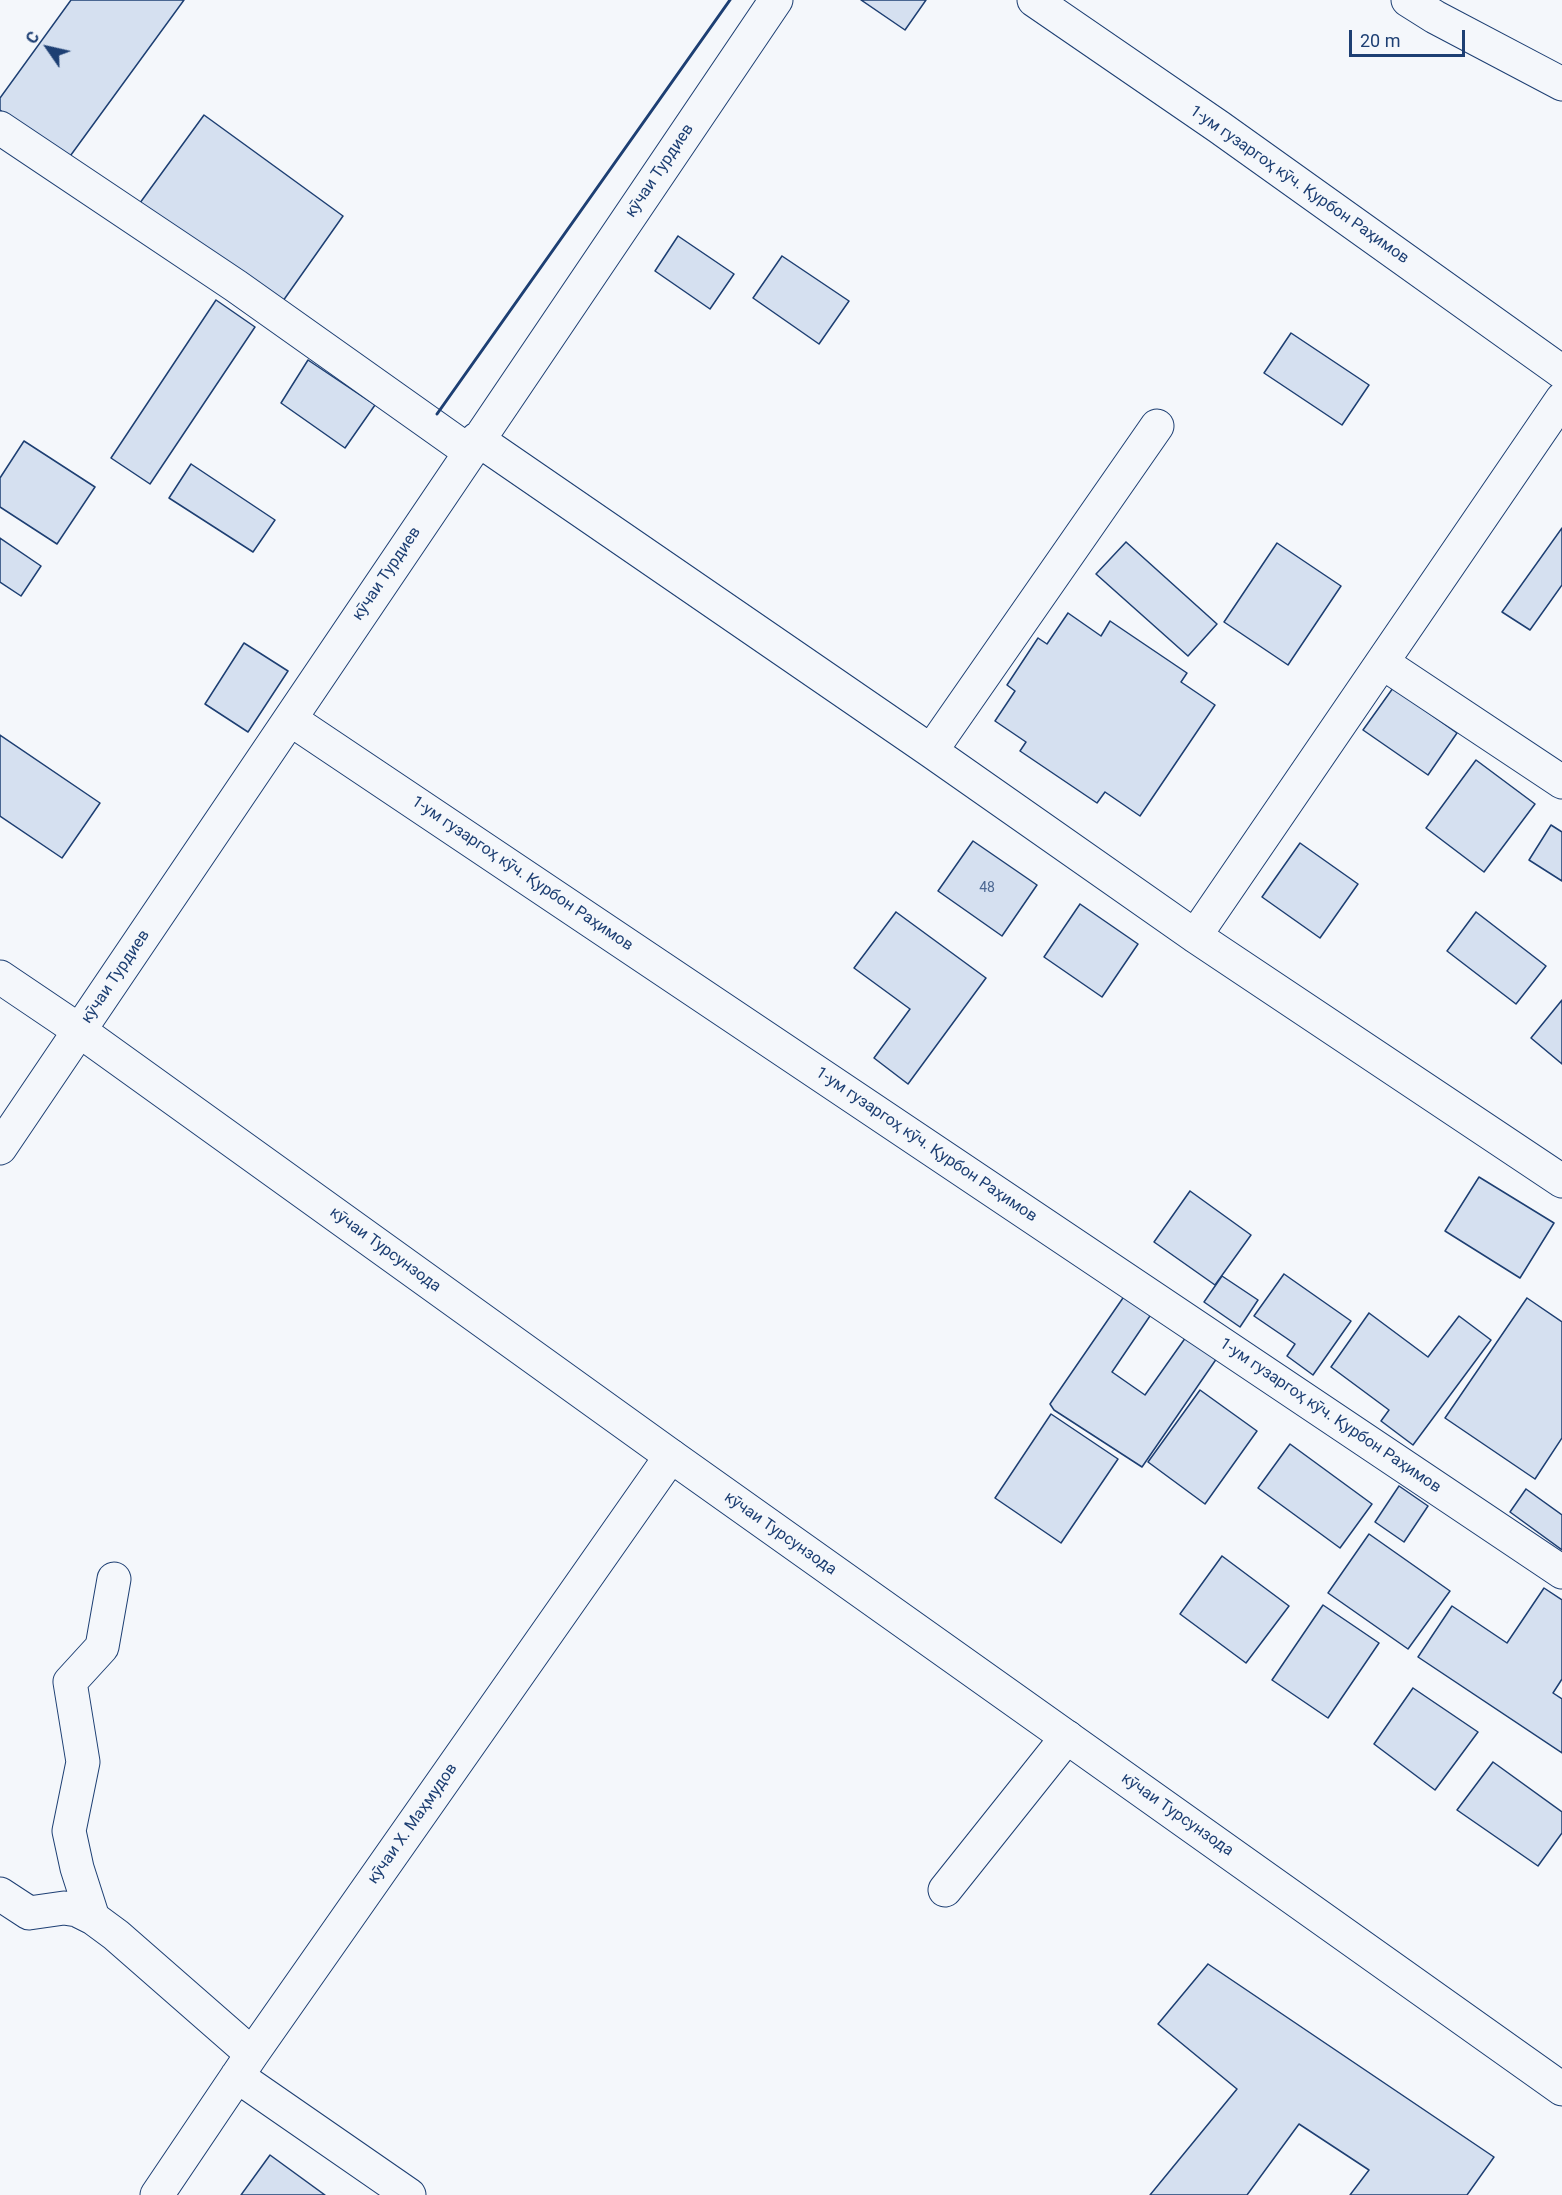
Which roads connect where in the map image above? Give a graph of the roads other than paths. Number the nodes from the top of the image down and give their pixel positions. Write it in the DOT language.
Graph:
graph roads {
  1 [pos="776,0"];
  2 [pos="1034,0"];
  3 [pos="1408,0"];
  4 [pos="1562,84"];
  5 [pos="0,128"];
  6 [pos="1562,372"];
  7 [pos="1562,399"];
  8 [pos="1157,426"];
  9 [pos="474,445"];
  10 [pos="1383,663"];
  11 [pos="290,719"];
  12 [pos="931,751"];
  13 [pos="1562,782"];
  14 [pos="1195,936"];
  15 [pos="0,977"];
  16 [pos="80,1031"];
  17 [pos="0,1148"];
  18 [pos="1562,1181"];
  19 [pos="671,1456"];
  20 [pos="1562,1572"];
  21 [pos="114,1579"];
  22 [pos="1067,1737"];
  23 [pos="945,1890"];
  24 [pos="0,1894"];
  25 [pos="93,1918"];
  26 [pos="244,2065"];
  27 [pos="1562,2089"];
  28 [pos="157,2195"];
  29 [pos="409,2195"];
  1 -- 9 [label="street, кӯчаи Турдиев"];
  2 -- 6 [label="street, 1-ум гузаргоҳ кӯч. Қурбон Раҳимов"];
  3 -- 4 [label="street"];
  5 -- 9 [label="street"];
  7 -- 10 [label="street"];
  8 -- 12 [label="street"];
  9 -- 11 [label="street, кӯчаи Турдиев"];
  9 -- 12 [label="street"];
  10 -- 13 [label="street"];
  10 -- 14 [label="street"];
  11 -- 16 [label="street, кӯчаи Турдиев"];
  11 -- 20 [label="street, 1-ум гузаргоҳ кӯч. Қурбон Раҳимов"];
  12 -- 14 [label="street"];
  14 -- 18 [label="street"];
  15 -- 16 [label="street, кӯчаи Турсунзода"];
  16 -- 17 [label="street, кӯчаи Турдиев"];
  16 -- 19 [label="street, кӯчаи Турсунзода"];
  19 -- 22 [label="street, кӯчаи Турсунзода"];
  19 -- 26 [label="street, кӯчаи Х. Маҳмудов"];
  21 -- 25 [label="street"];
  22 -- 23 [label="street"];
  22 -- 27 [label="street, кӯчаи Турсунзода"];
  24 -- 25 [label="street"];
  25 -- 26 [label="street"];
  26 -- 28 [label="street, кӯчаи Х. Маҳмудов"];
  26 -- 29 [label="street"];
}
